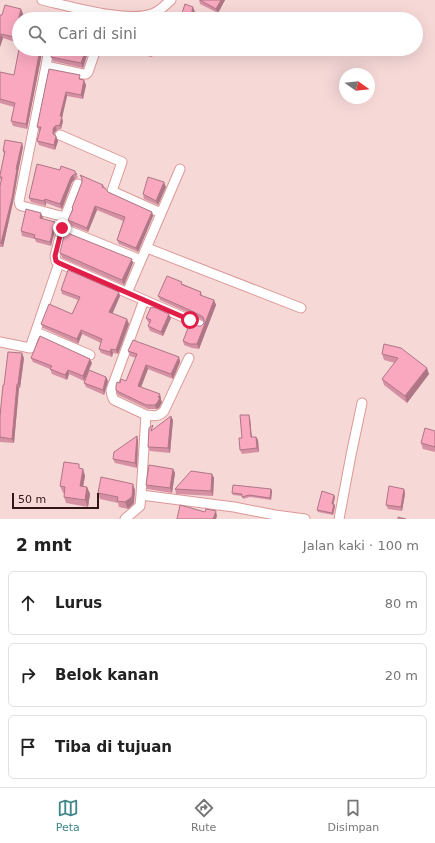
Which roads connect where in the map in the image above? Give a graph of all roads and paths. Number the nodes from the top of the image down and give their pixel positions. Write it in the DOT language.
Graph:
graph roads {
  1 [pos="42,0"];
  2 [pos="171,0"];
  3 [pos="89,12"];
  4 [pos="156,12"];
  5 [pos="48,56"];
  6 [pos="94,56"];
  7 [pos="46,66"];
  8 [pos="60,135"];
  9 [pos="180,169"];
  10 [pos="78,184"];
  11 [pos="161,213"];
  12 [pos="65,217"];
  13 [pos="62,228"];
  14 [pos="147,248"];
  15 [pos="141,260"];
  16 [pos="59,263"];
  17 [pos="127,293"];
  18 [pos="144,300"];
  19 [pos="301,308"];
  20 [pos="200,326"];
  21 [pos="36,332"];
  22 [pos="0,342"];
  23 [pos="90,356"];
  24 [pos="190,358"];
  25 [pos="362,403"];
  26 [pos="146,415"];
  27 [pos="140,495"];
  28 [pos="126,519"];
  29 [pos="305,519"];
  30 [pos="339,519"];
  1 -- 3 [label="street"];
  2 -- 4 [label="street"];
  5 -- 7 [label="street"];
  6 -- 7 [label="street"];
  7 -- 12 [label="street"];
  8 -- 11 [label="street"];
  9 -- 11 [label="street"];
  10 -- 12 [label="street"];
  11 -- 14 [label="street"];
  12 -- 13 [label="street"];
  13 -- 15 [label="street"];
  13 -- 16 [label="street"];
  14 -- 15 [label="street"];
  14 -- 19 [label="street"];
  15 -- 17 [label="street"];
  16 -- 17 [label="street"];
  16 -- 21 [label="street"];
  17 -- 18 [label="street"];
  18 -- 20 [label="street"];
  18 -- 26 [label="street"];
  21 -- 22 [label="street"];
  21 -- 23 [label="street"];
  24 -- 26 [label="street"];
  25 -- 30 [label="street"];
  26 -- 27 [label="street"];
  27 -- 28 [label="street"];
  27 -- 29 [label="street"];
}
